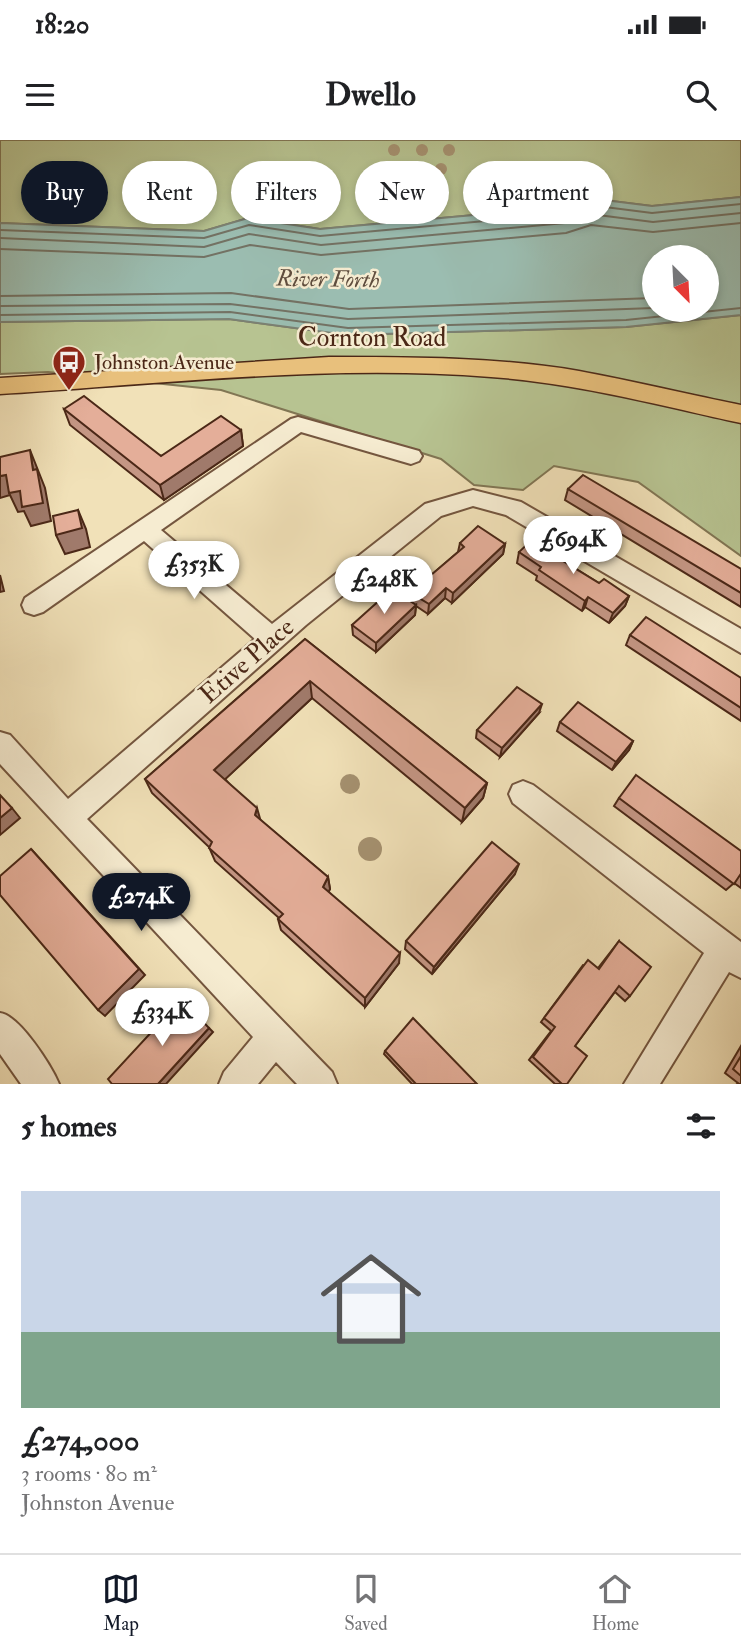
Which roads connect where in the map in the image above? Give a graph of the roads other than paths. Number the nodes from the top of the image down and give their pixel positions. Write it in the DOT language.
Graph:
graph roads {
  1 [pos="0,386"];
  2 [pos="741,414"];
  3 [pos="411,456"];
  4 [pos="145,529"];
  5 [pos="34,605"];
  6 [pos="272,639"];
  7 [pos="741,642"];
  8 [pos="0,744"];
  9 [pos="523,794"];
  10 [pos="66,818"];
  11 [pos="733,956"];
  12 [pos="2,1029"];
  13 [pos="275,1037"];
  14 [pos="42,1084"];
  15 [pos="236,1084"];
  16 [pos="320,1084"];
  17 [pos="641,1084"];
  1 -- 2 [label="main road, Cornton Road"];
  3 -- 4 [label="street"];
  4 -- 5 [label="street"];
  4 -- 6 [label="street"];
  6 -- 7 [label="street, Etive Place"];
  6 -- 10 [label="street, Etive Place"];
  8 -- 10 [label="street"];
  9 -- 11 [label="street"];
  10 -- 13 [label="street"];
  11 -- 17 [label="street"];
  12 -- 14 [label="street"];
  13 -- 15 [label="street"];
  13 -- 16 [label="street"];
}
